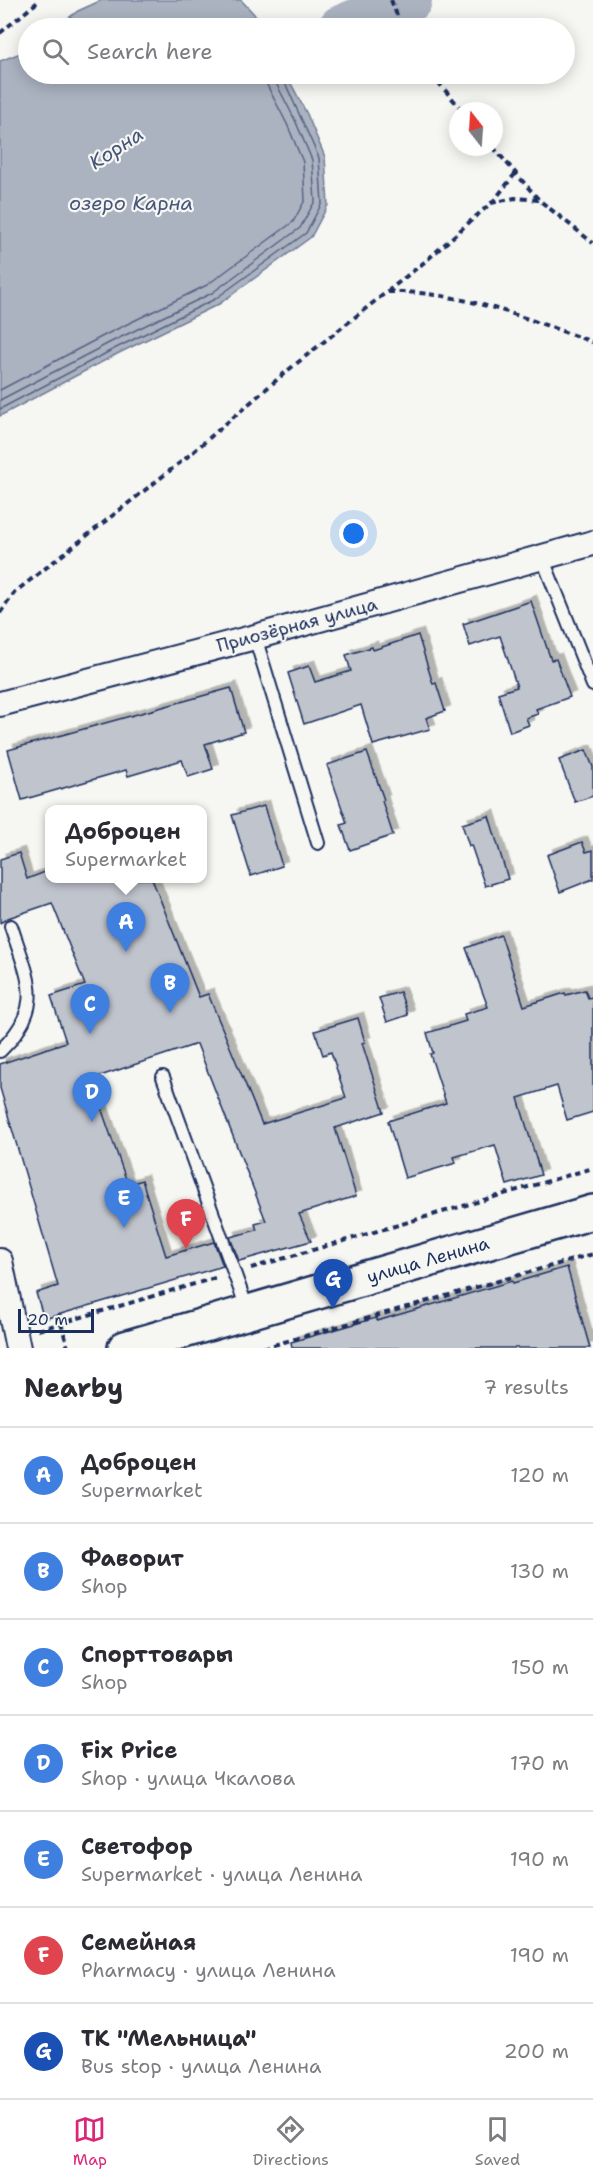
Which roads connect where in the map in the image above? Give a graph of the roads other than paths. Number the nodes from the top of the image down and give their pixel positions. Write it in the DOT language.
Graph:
graph roads {
  1 [pos="593,543"];
  2 [pos="542,557"];
  3 [pos="255,637"];
  4 [pos="593,685"];
  5 [pos="0,704"];
  6 [pos="318,843"];
  7 [pos="11,926"];
  8 [pos="0,1051"];
  9 [pos="163,1077"];
  10 [pos="593,1212"];
  11 [pos="0,1262"];
  12 [pos="248,1312"];
  13 [pos="18,1348"];
  14 [pos="125,1348"];
  1 -- 2 [label="street, Приозёрная улица"];
  2 -- 3 [label="street, Приозёрная улица"];
  2 -- 4 [label="lane"];
  3 -- 5 [label="street, Приозёрная улица"];
  3 -- 6 [label="lane"];
  7 -- 8 [label="lane"];
  9 -- 12 [label="lane"];
  10 -- 12 [label="main road, улица Ленина"];
  11 -- 13 [label="street"];
  12 -- 14 [label="main road, улица Ленина"];
}
